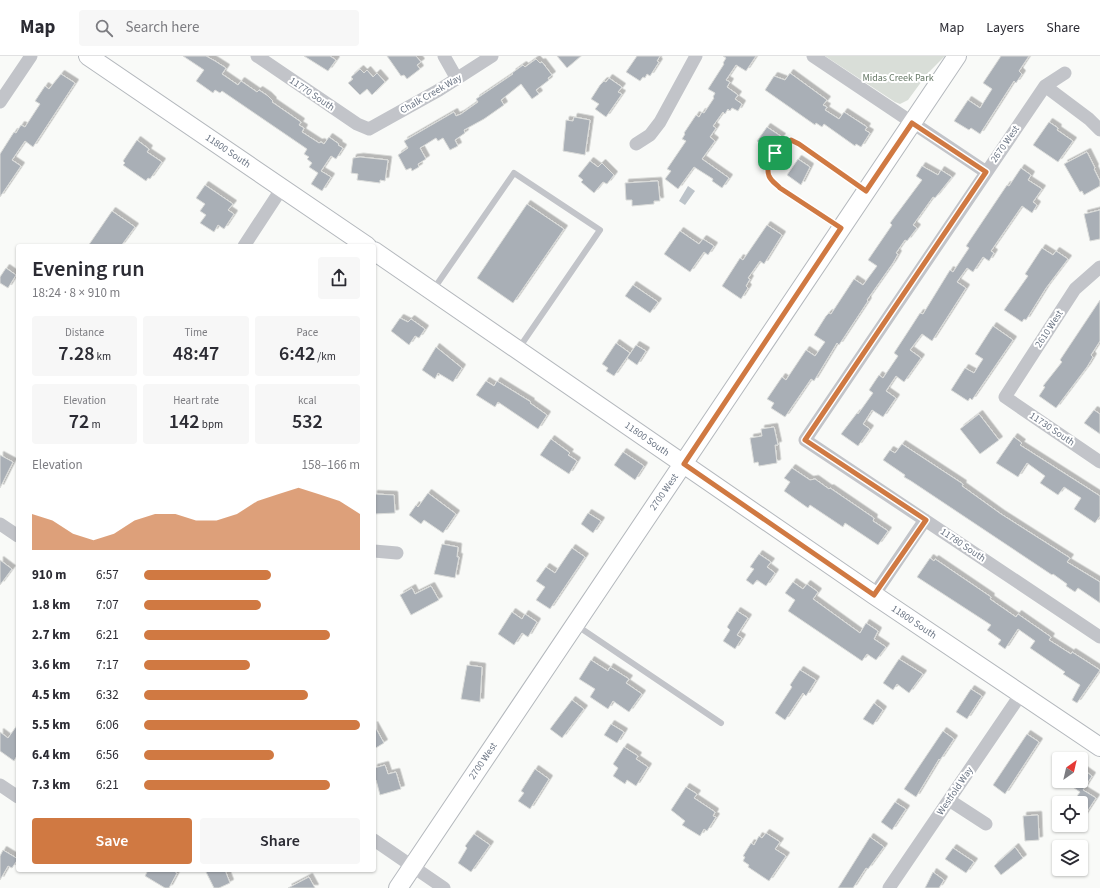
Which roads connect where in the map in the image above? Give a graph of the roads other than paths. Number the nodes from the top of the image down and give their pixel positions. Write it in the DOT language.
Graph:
graph roads {
  1 [pos="31,56"];
  2 [pos="88,56"];
  3 [pos="257,56"];
  4 [pos="444,56"];
  5 [pos="492,56"];
  6 [pos="696,56"];
  7 [pos="813,56"];
  8 [pos="957,56"];
  9 [pos="1065,73"];
  10 [pos="457,79"];
  11 [pos="1045,86"];
  12 [pos="0,102"];
  13 [pos="912,123"];
  14 [pos="369,129"];
  15 [pos="1100,130"];
  16 [pos="636,144"];
  17 [pos="986,172"];
  18 [pos="282,188"];
  19 [pos="866,191"];
  20 [pos="841,228"];
  21 [pos="245,244"];
  22 [pos="364,244"];
  23 [pos="376,252"];
  24 [pos="1100,267"];
  25 [pos="432,291"];
  26 [pos="518,350"];
  27 [pos="1005,397"];
  28 [pos="805,440"];
  29 [pos="1100,462"];
  30 [pos="684,464"];
  31 [pos="926,520"];
  32 [pos="0,524"];
  33 [pos="16,535"];
  34 [pos="376,551"];
  35 [pos="397,552"];
  36 [pos="874,595"];
  37 [pos="575,624"];
  38 [pos="1100,637"];
  39 [pos="1021,694"];
  40 [pos="721,723"];
  41 [pos="1100,747"];
  42 [pos="0,785"];
  43 [pos="16,796"];
  44 [pos="949,800"];
  45 [pos="986,824"];
  46 [pos="376,841"];
  47 [pos="413,866"];
  48 [pos="398,888"];
  49 [pos="444,888"];
  50 [pos="889,888"];
  1 -- 12 [label="street"];
  2 -- 18 [label="main road, 11800 South"];
  3 -- 14 [label="street, 11770 South"];
  4 -- 10 [label="street"];
  5 -- 10 [label="street, Chalk Creek Way"];
  6 -- 16 [label="street"];
  7 -- 13 [label="street"];
  8 -- 13 [label="main road, 2700 West"];
  9 -- 11 [label="street, 2670 West"];
  10 -- 14 [label="street, Chalk Creek Way"];
  11 -- 15 [label="street"];
  11 -- 17 [label="street, 2670 West"];
  13 -- 17 [label="street"];
  13 -- 19 [label="main road, 2700 West"];
  17 -- 28 [label="street, 2670 West"];
  18 -- 21 [label="street"];
  18 -- 22 [label="main road, 11800 South"];
  19 -- 20 [label="main road, 2700 West"];
  19 -- 20 [label="lane"];
  20 -- 30 [label="main road, 2700 West"];
  23 -- 25 [label="main road, 11800 South"];
  24 -- 27 [label="street, 2610 West"];
  25 -- 26 [label="main road, 11800 South"];
  25 -- 26 [label="lane"];
  26 -- 30 [label="main road, 11800 South"];
  27 -- 29 [label="street, 11730 South"];
  28 -- 31 [label="street, 11780 South"];
  30 -- 36 [label="main road, 11800 South"];
  30 -- 37 [label="main road, 2700 West"];
  31 -- 36 [label="street"];
  31 -- 38 [label="street, 11780 South"];
  32 -- 33 [label="street"];
  34 -- 35 [label="street"];
  36 -- 39 [label="main road, 11800 South"];
  37 -- 40 [label="lane"];
  37 -- 47 [label="main road, 2700 West"];
  39 -- 41 [label="main road, 11800 South"];
  39 -- 44 [label="street, Westfold Way"];
  42 -- 43 [label="street"];
  44 -- 45 [label="street"];
  44 -- 50 [label="street, Westfold Way"];
  46 -- 47 [label="street"];
  47 -- 48 [label="main road, 2700 West"];
  47 -- 49 [label="street"];
}
